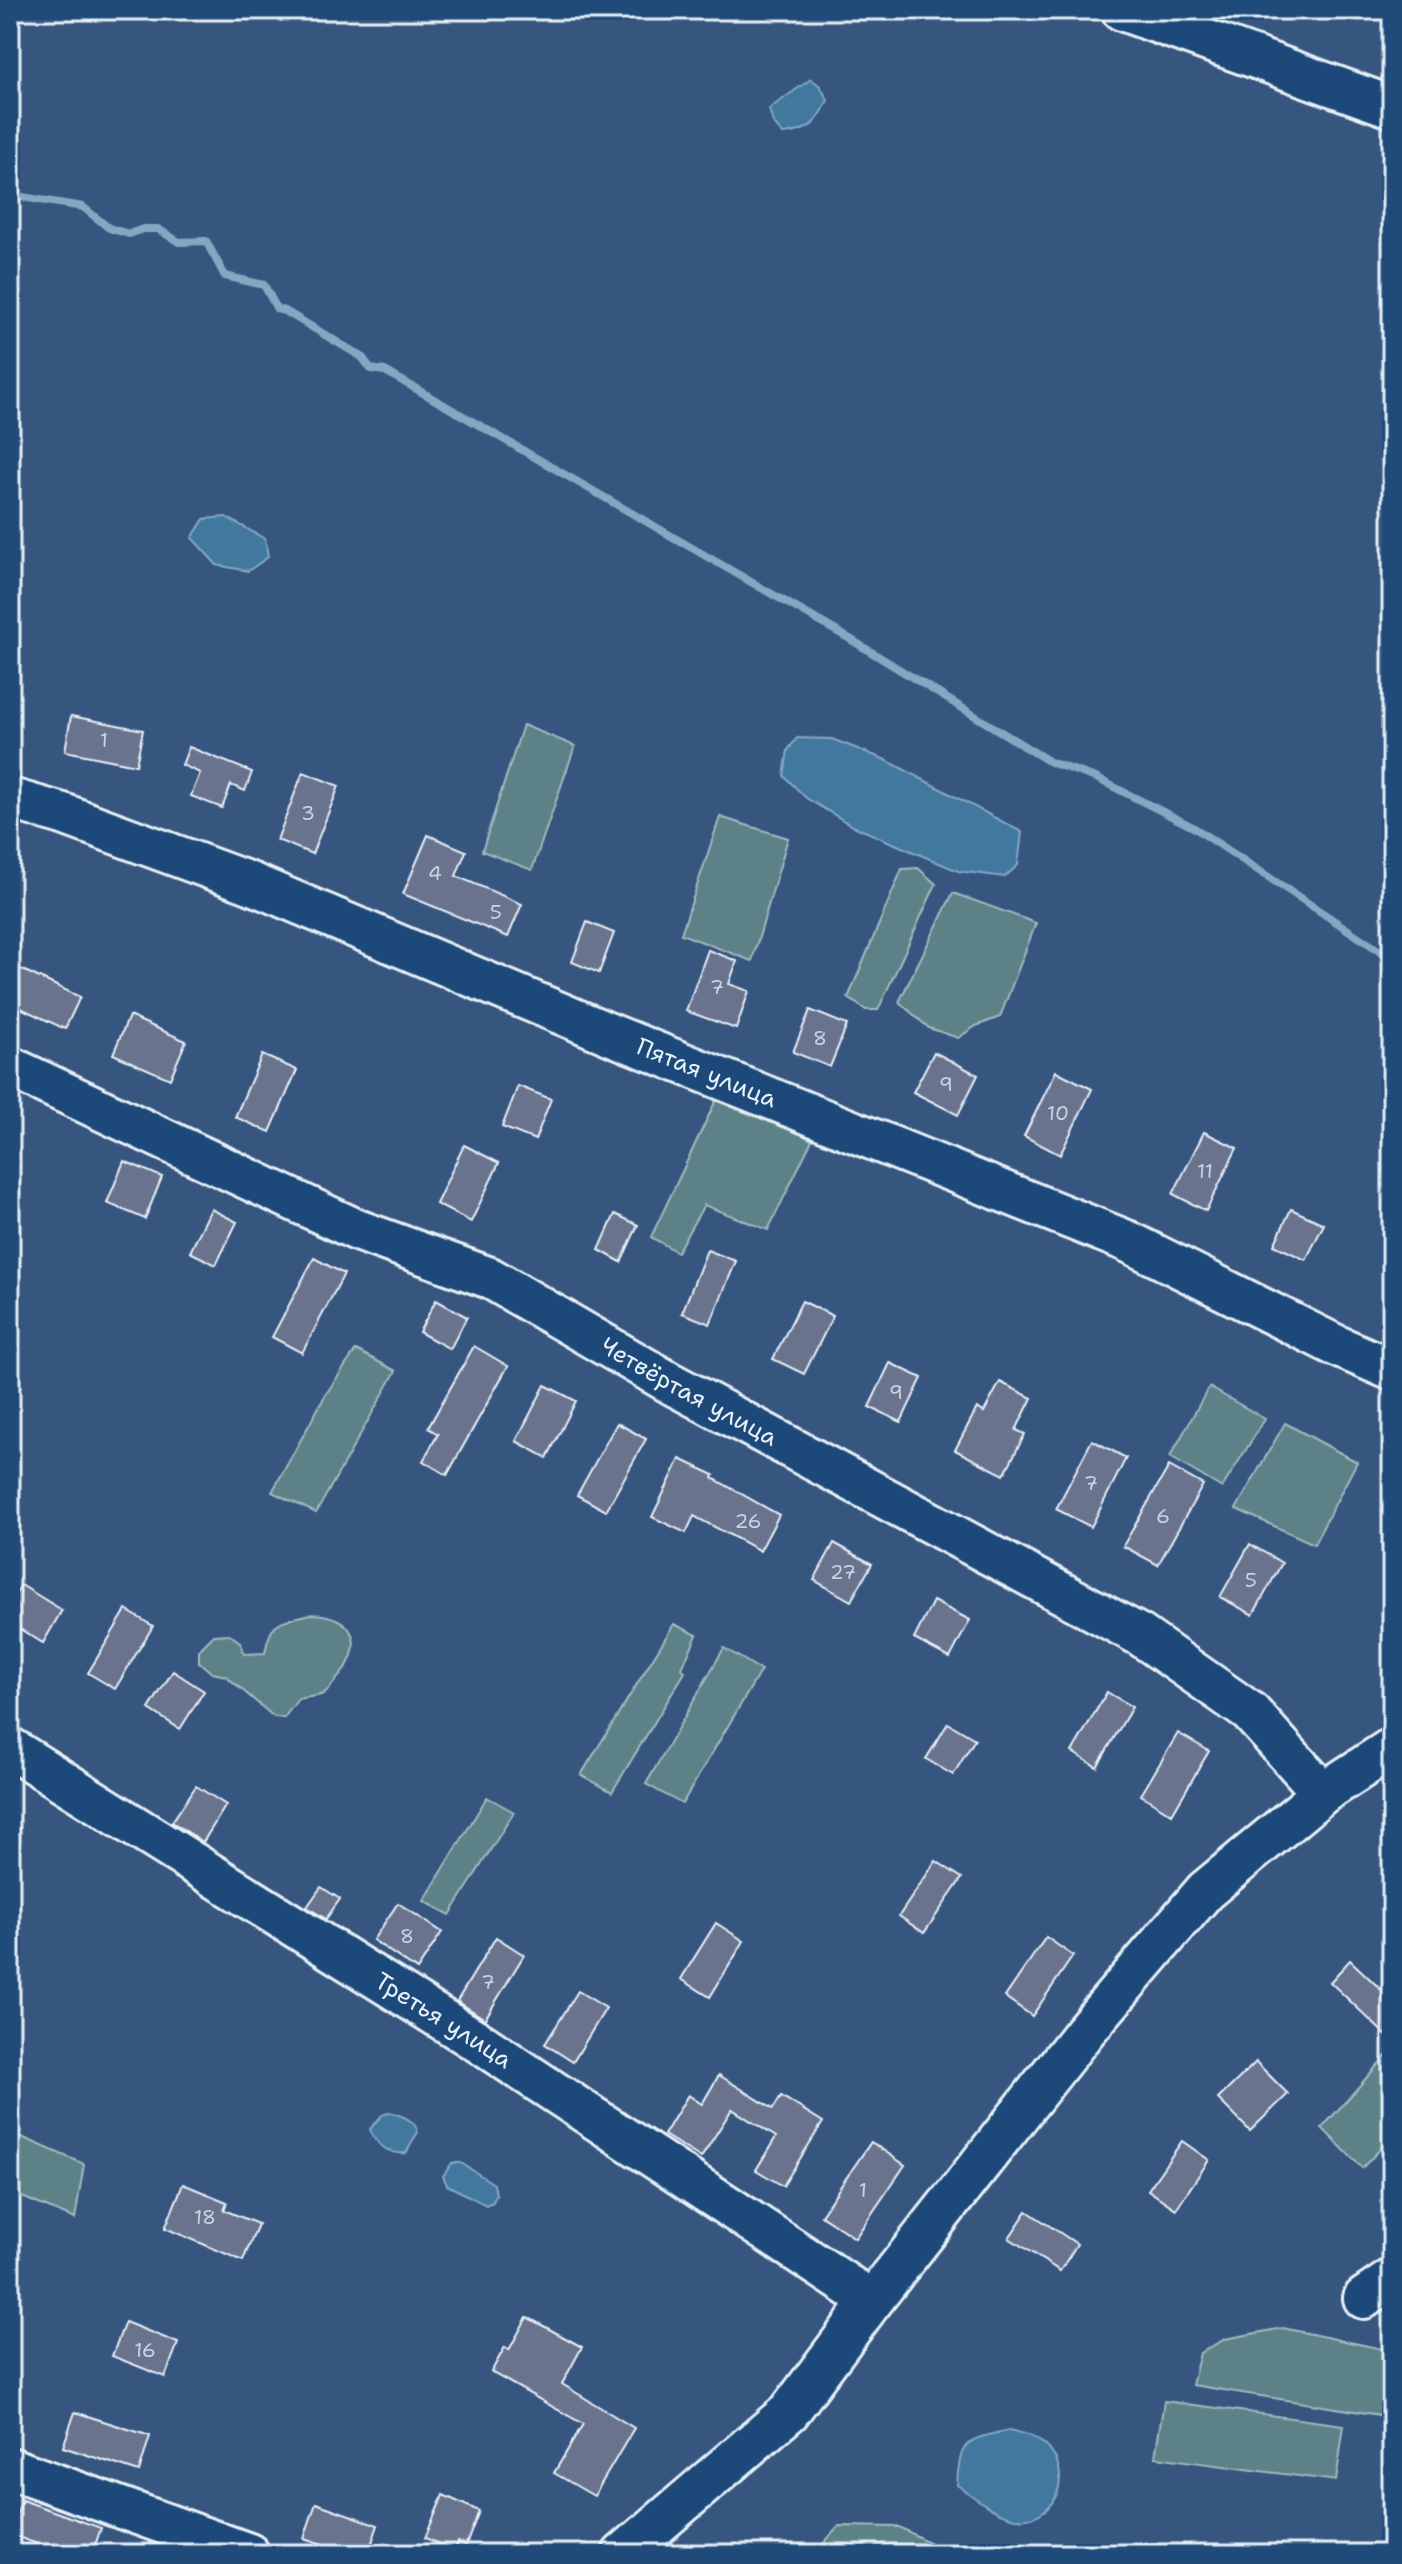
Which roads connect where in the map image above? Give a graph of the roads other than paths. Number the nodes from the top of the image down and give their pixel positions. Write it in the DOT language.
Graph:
graph roads {
  1 [pos="1122,10"];
  2 [pos="1392,107"];
  3 [pos="11,799"];
  4 [pos="10,1067"];
  5 [pos="1392,1370"];
  6 [pos="10,1748"];
  7 [pos="1392,1748"];
  8 [pos="1323,1793"];
  9 [pos="872,2301"];
  10 [pos="10,2468"];
  11 [pos="249,2554"];
  12 [pos="623,2554"];
  1 -- 2 [label="street"];
  3 -- 5 [label="street, Пятая улица"];
  4 -- 8 [label="street, Четвёртая улица"];
  6 -- 9 [label="street, Третья улица"];
  7 -- 8 [label="street"];
  8 -- 9 [label="street"];
  9 -- 12 [label="street"];
  10 -- 11 [label="street"];
}
